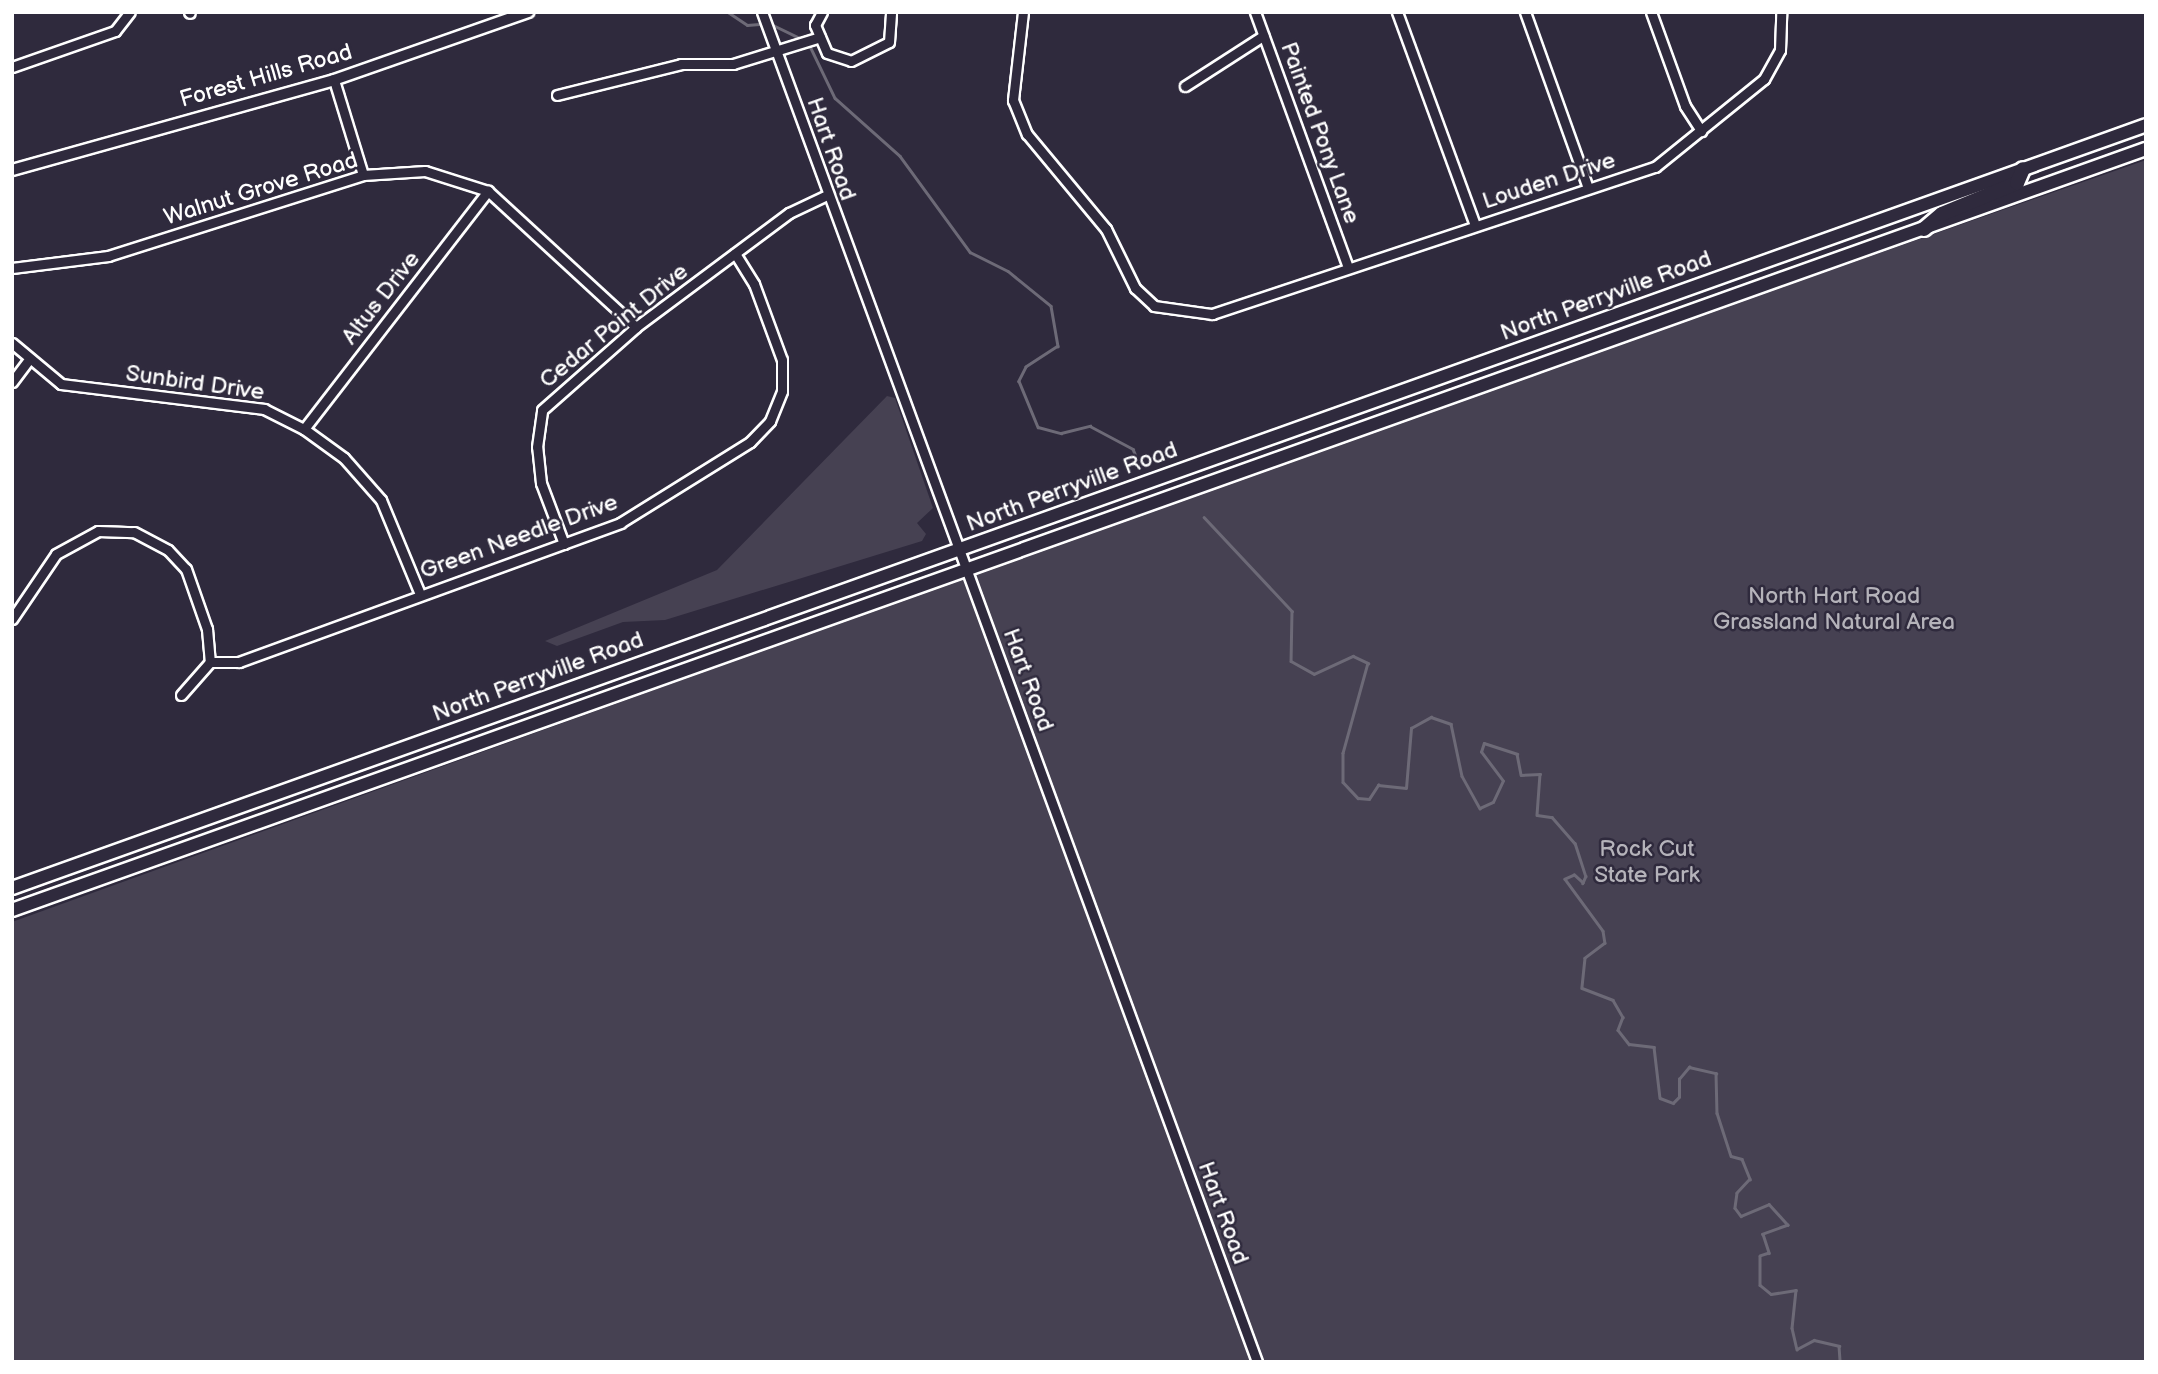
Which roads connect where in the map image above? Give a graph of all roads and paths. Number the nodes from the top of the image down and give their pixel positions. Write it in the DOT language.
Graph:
graph roads {
  1 [pos="130,12"];
  2 [pos="528,12"];
  3 [pos="762,12"];
  4 [pos="822,12"];
  5 [pos="891,12"];
  6 [pos="1023,12"];
  7 [pos="1255,12"];
  8 [pos="1397,12"];
  9 [pos="1525,12"];
  10 [pos="1651,12"];
  11 [pos="1781,12"];
  12 [pos="1264,36"];
  13 [pos="820,37"];
  14 [pos="777,52"];
  15 [pos="12,67"];
  16 [pos="334,80"];
  17 [pos="1185,86"];
  18 [pos="556,95"];
  19 [pos="2146,125"];
  20 [pos="1701,131"];
  21 [pos="2146,149"];
  22 [pos="2023,169"];
  23 [pos="12,170"];
  24 [pos="363,175"];
  25 [pos="1587,185"];
  26 [pos="488,191"];
  27 [pos="827,195"];
  28 [pos="1475,225"];
  29 [pos="1924,229"];
  30 [pos="735,254"];
  31 [pos="12,268"];
  32 [pos="1348,268"];
  33 [pos="636,327"];
  34 [pos="12,343"];
  35 [pos="27,362"];
  36 [pos="12,382"];
  37 [pos="304,429"];
  38 [pos="564,544"];
  39 [pos="959,550"];
  40 [pos="966,567"];
  41 [pos="420,594"];
  42 [pos="12,619"];
  43 [pos="210,662"];
  44 [pos="181,695"];
  45 [pos="12,888"];
  46 [pos="12,910"];
  47 [pos="1257,1362"];
  1 -- 15 [label="street"];
  2 -- 16 [label="street, Forest Hills Road"];
  3 -- 14 [label="street, Hart Road"];
  4 -- 13 [label="street"];
  5 -- 13 [label="street"];
  6 -- 32 [label="street, Louden Drive"];
  7 -- 12 [label="street, Painted Pony Lane"];
  8 -- 28 [label="street"];
  9 -- 25 [label="street"];
  10 -- 20 [label="street"];
  11 -- 20 [label="street, Louden Drive"];
  12 -- 17 [label="street"];
  12 -- 32 [label="street, Painted Pony Lane"];
  13 -- 14 [label="street"];
  14 -- 18 [label="street"];
  14 -- 27 [label="street, Hart Road"];
  16 -- 23 [label="street, Forest Hills Road"];
  16 -- 24 [label="street"];
  19 -- 22 [label="main road, North Perryville Road"];
  20 -- 25 [label="street, Louden Drive"];
  21 -- 29 [label="main road, North Perryville Road"];
  22 -- 29 [label="main road"];
  22 -- 39 [label="main road, North Perryville Road"];
  24 -- 26 [label="street, Walnut Grove Road"];
  24 -- 31 [label="street, Walnut Grove Road"];
  25 -- 28 [label="street, Louden Drive"];
  26 -- 33 [label="street, Walnut Grove Road"];
  26 -- 37 [label="street, Altus Drive"];
  27 -- 30 [label="street, Cedar Point Drive"];
  27 -- 39 [label="street, Hart Road"];
  28 -- 32 [label="street, Louden Drive"];
  29 -- 40 [label="main road, North Perryville Road"];
  30 -- 33 [label="street, Cedar Point Drive"];
  30 -- 38 [label="street, Green Needle Drive"];
  33 -- 38 [label="street, Cedar Point Drive"];
  34 -- 35 [label="street, Sunbird Drive"];
  35 -- 36 [label="street"];
  35 -- 37 [label="street, Sunbird Drive"];
  37 -- 41 [label="street, Sunbird Drive"];
  38 -- 41 [label="street, Green Needle Drive"];
  39 -- 40 [label="street, Hart Road"];
  39 -- 45 [label="main road, North Perryville Road"];
  40 -- 46 [label="main road, North Perryville Road"];
  40 -- 47 [label="street, Hart Road"];
  41 -- 43 [label="street, Green Needle Drive"];
  42 -- 43 [label="street"];
  43 -- 44 [label="street"];
}
